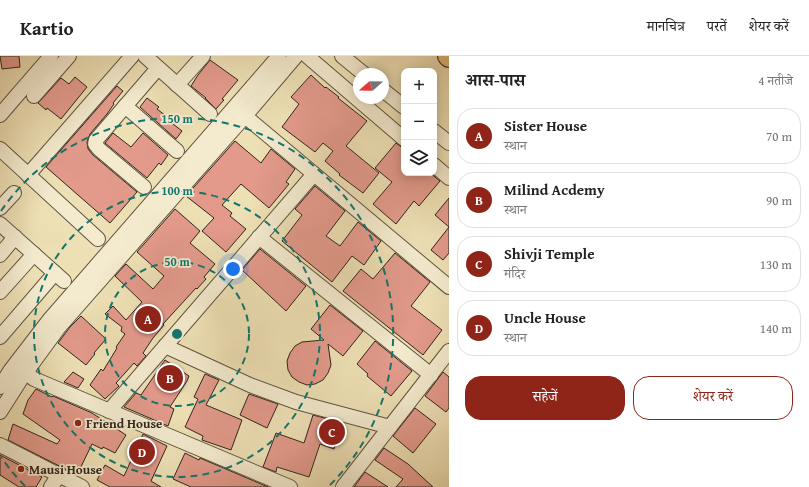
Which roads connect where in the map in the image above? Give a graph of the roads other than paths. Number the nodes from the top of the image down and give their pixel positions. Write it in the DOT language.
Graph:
graph roads {
  1 [pos="51,56"];
  2 [pos="69,56"];
  3 [pos="132,56"];
  4 [pos="145,56"];
  5 [pos="203,56"];
  6 [pos="279,56"];
  7 [pos="296,56"];
  8 [pos="307,56"];
  9 [pos="342,56"];
  10 [pos="158,68"];
  11 [pos="357,68"];
  12 [pos="177,85"];
  13 [pos="389,95"];
  14 [pos="34,96"];
  15 [pos="401,105"];
  16 [pos="125,106"];
  17 [pos="240,112"];
  18 [pos="210,114"];
  19 [pos="0,115"];
  20 [pos="437,134"];
  21 [pos="401,136"];
  22 [pos="449,144"];
  23 [pos="0,149"];
  24 [pos="177,150"];
  25 [pos="437,168"];
  26 [pos="314,174"];
  27 [pos="28,175"];
  28 [pos="449,178"];
  29 [pos="144,187"];
  30 [pos="14,193"];
  31 [pos="0,208"];
  32 [pos="0,224"];
  33 [pos="15,237"];
  34 [pos="259,237"];
  35 [pos="98,239"];
  36 [pos="34,254"];
  37 [pos="0,255"];
  38 [pos="449,287"];
  39 [pos="0,292"];
  40 [pos="0,337"];
  41 [pos="165,346"];
  42 [pos="449,352"];
  43 [pos="20,369"];
  44 [pos="431,375"];
  45 [pos="0,387"];
  46 [pos="109,411"];
  47 [pos="0,412"];
  48 [pos="390,427"];
  49 [pos="0,445"];
  50 [pos="59,475"];
  51 [pos="51,487"];
  52 [pos="82,487"];
  53 [pos="290,487"];
  54 [pos="343,487"];
  1 -- 19 [label="street"];
  2 -- 14 [label="street"];
  3 -- 27 [label="street"];
  4 -- 10 [label="street"];
  5 -- 12 [label="street"];
  6 -- 17 [label="street"];
  7 -- 17 [label="street"];
  8 -- 21 [label="street"];
  9 -- 11 [label="street"];
  10 -- 12 [label="street"];
  10 -- 16 [label="street"];
  12 -- 18 [label="street"];
  13 -- 15 [label="street"];
  16 -- 24 [label="street"];
  16 -- 29 [label="street"];
  17 -- 26 [label="street"];
  17 -- 43 [label="street"];
  20 -- 22 [label="street"];
  23 -- 27 [label="street"];
  25 -- 28 [label="street"];
  26 -- 34 [label="street"];
  26 -- 38 [label="street"];
  27 -- 35 [label="street"];
  30 -- 31 [label="street"];
  32 -- 33 [label="street"];
  33 -- 36 [label="street"];
  33 -- 37 [label="street"];
  34 -- 41 [label="street"];
  34 -- 44 [label="street"];
  36 -- 39 [label="street"];
  36 -- 40 [label="street"];
  41 -- 46 [label="street"];
  41 -- 48 [label="street"];
  42 -- 44 [label="street"];
  43 -- 45 [label="street"];
  43 -- 46 [label="street"];
  43 -- 47 [label="street"];
  44 -- 48 [label="street"];
  46 -- 53 [label="street"];
  48 -- 54 [label="street"];
  49 -- 50 [label="street"];
  50 -- 51 [label="street"];
  50 -- 52 [label="street"];
}
